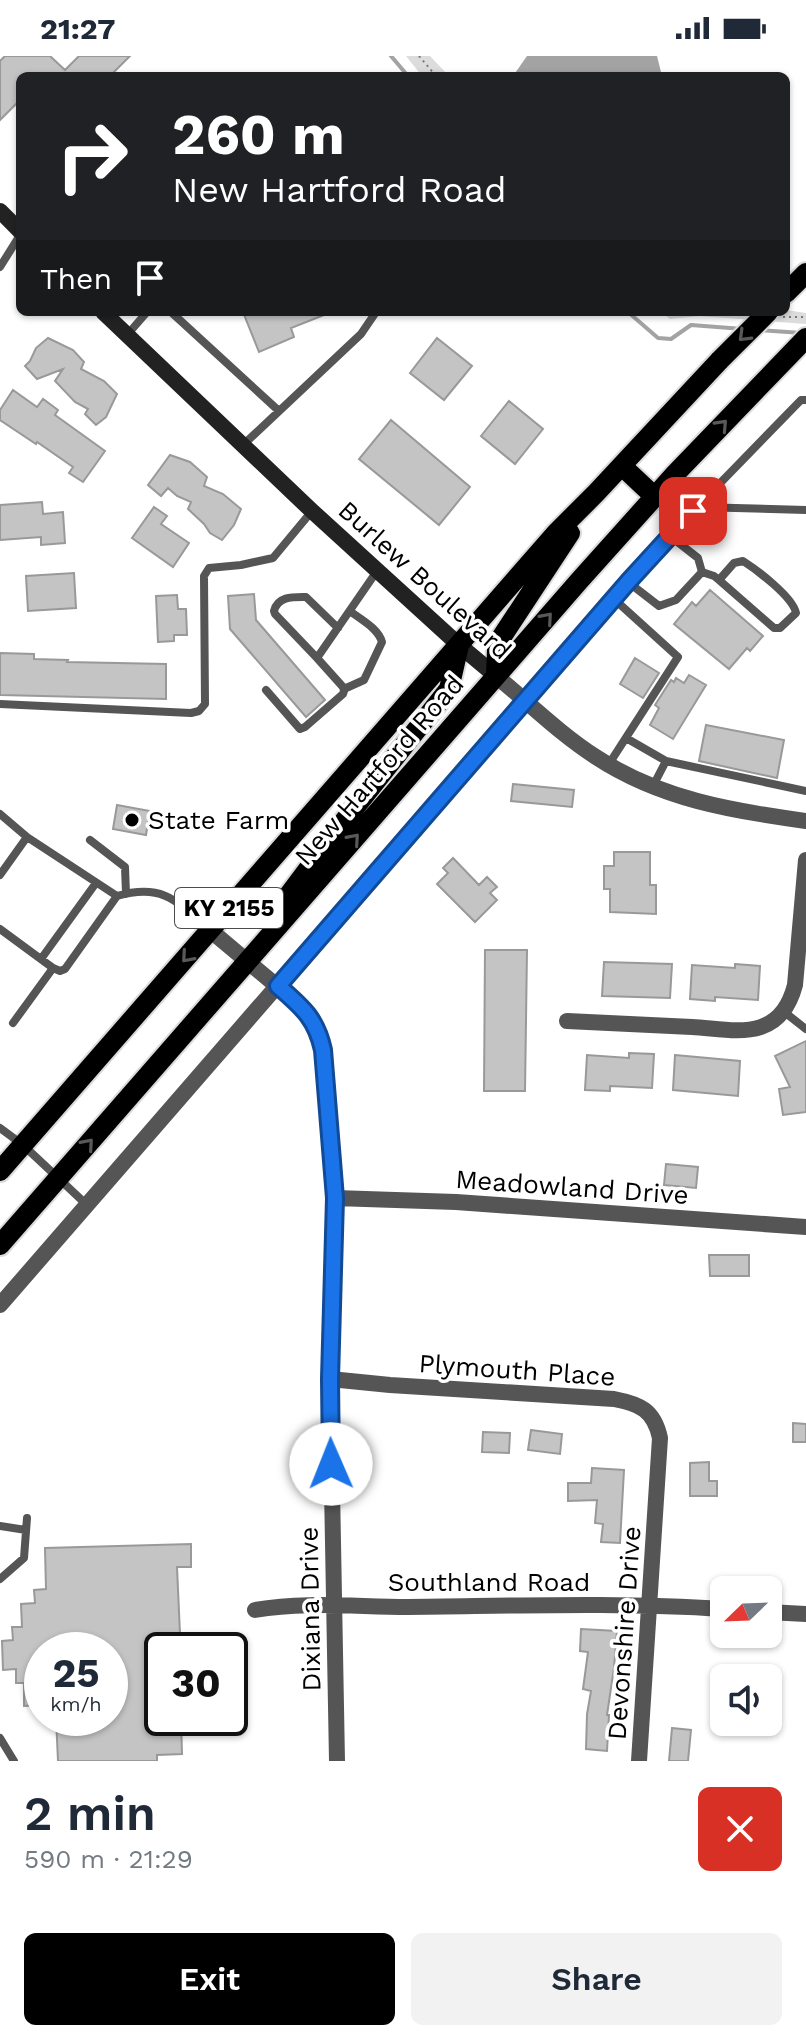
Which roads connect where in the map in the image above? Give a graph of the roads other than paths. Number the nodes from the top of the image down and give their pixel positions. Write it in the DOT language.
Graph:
graph roads {
  1 [pos="0,211"];
  2 [pos="16,229"];
  3 [pos="16,240"];
  4 [pos="0,267"];
  5 [pos="806,273"];
  6 [pos="790,289"];
  7 [pos="107,316"];
  8 [pos="144,316"];
  9 [pos="175,316"];
  10 [pos="373,316"];
  11 [pos="764,316"];
  12 [pos="127,335"];
  13 [pos="806,338"];
  14 [pos="806,400"];
  15 [pos="279,411"];
  16 [pos="243,445"];
  17 [pos="622,466"];
  18 [pos="596,493"];
  19 [pos="655,497"];
  20 [pos="695,509"];
  21 [pos="806,510"];
  22 [pos="312,511"];
  23 [pos="670,536"];
  24 [pos="377,571"];
  25 [pos="702,572"];
  26 [pos="719,580"];
  27 [pos="628,582"];
  28 [pos="614,599"];
  29 [pos="350,611"];
  30 [pos="338,628"];
  31 [pos="459,645"];
  32 [pos="317,658"];
  33 [pos="496,676"];
  34 [pos="344,689"];
  35 [pos="266,690"];
  36 [pos="525,701"];
  37 [pos="0,704"];
  38 [pos="626,738"];
  39 [pos="666,761"];
  40 [pos="609,765"];
  41 [pos="653,787"];
  42 [pos="806,791"];
  43 [pos="0,814"];
  44 [pos="806,817"];
  45 [pos="27,837"];
  46 [pos="90,840"];
  47 [pos="806,860"];
  48 [pos="0,875"];
  49 [pos="96,883"];
  50 [pos="121,895"];
  51 [pos="0,929"];
  52 [pos="210,930"];
  53 [pos="803,930"];
  54 [pos="41,959"];
  55 [pos="247,961"];
  56 [pos="53,968"];
  57 [pos="278,986"];
  58 [pos="783,1011"];
  59 [pos="567,1021"];
  60 [pos="13,1023"];
  61 [pos="806,1029"];
  62 [pos="0,1128"];
  63 [pos="23,1145"];
  64 [pos="0,1171"];
  65 [pos="58,1178"];
  66 [pos="335,1198"];
  67 [pos="87,1205"];
  68 [pos="806,1227"];
  69 [pos="0,1245"];
  70 [pos="0,1305"];
  71 [pos="330,1379"];
  72 [pos="656,1508"];
  73 [pos="27,1518"];
  74 [pos="0,1526"];
  75 [pos="26,1530"];
  76 [pos="0,1579"];
  77 [pos="333,1606"];
  78 [pos="650,1606"];
  79 [pos="710,1608"];
  80 [pos="255,1610"];
  81 [pos="782,1613"];
  82 [pos="806,1614"];
  83 [pos="0,1738"];
  84 [pos="14,1761"];
  85 [pos="337,1761"];
  86 [pos="639,1761"];
  1 -- 2 [label="street"];
  3 -- 4 [label="lane"];
  5 -- 6 [label="main road"];
  7 -- 12 [label="street, Burlew Boulevard"];
  8 -- 12 [label="lane"];
  9 -- 15 [label="lane"];
  10 -- 15 [label="lane"];
  11 -- 17 [label="main road, New Hartford Road / KY 2155, one-way, bridge"];
  12 -- 16 [label="street, Burlew Boulevard"];
  19 -- 13 [label="main road, New Hartford Road / KY 2155, one-way"];
  14 -- 20 [label="lane"];
  15 -- 16 [label="lane"];
  16 -- 22 [label="street, Burlew Boulevard"];
  17 -- 18 [label="main road, New Hartford Road / KY 2155"];
  17 -- 19 [label="main road"];
  18 -- 31 [label="main road, New Hartford Road / KY 2155"];
  18 -- 33 [label="main road"];
  33 -- 19 [label="main road, New Hartford Road / KY 2155, one-way"];
  20 -- 21 [label="lane"];
  20 -- 23 [label="street"];
  22 -- 24 [label="street, Burlew Boulevard"];
  22 -- 37 [label="lane"];
  23 -- 25 [label="lane"];
  23 -- 27 [label="street"];
  24 -- 29 [label="lane"];
  24 -- 31 [label="street, Burlew Boulevard"];
  25 -- 26 [label="lane"];
  25 -- 27 [label="lane"];
  26 -- 26 [label="lane"];
  27 -- 28 [label="street"];
  28 -- 36 [label="street"];
  28 -- 38 [label="lane"];
  29 -- 30 [label="lane"];
  29 -- 34 [label="lane"];
  30 -- 32 [label="lane"];
  30 -- 32 [label="lane"];
  31 -- 33 [label="street, Burlew Boulevard"];
  31 -- 52 [label="main road, New Hartford Road / KY 2155"];
  31 -- 55 [label="main road"];
  32 -- 34 [label="lane"];
  33 -- 36 [label="street, Burlew Boulevard"];
  55 -- 33 [label="main road, New Hartford Road / KY 2155, one-way"];
  34 -- 35 [label="lane"];
  36 -- 40 [label="street, Burlew Boulevard"];
  36 -- 57 [label="street"];
  38 -- 39 [label="lane"];
  38 -- 40 [label="lane"];
  39 -- 41 [label="lane"];
  39 -- 42 [label="lane"];
  40 -- 41 [label="street, Burlew Boulevard"];
  41 -- 44 [label="street, Burlew Boulevard"];
  43 -- 45 [label="lane"];
  45 -- 48 [label="lane"];
  45 -- 49 [label="lane"];
  46 -- 50 [label="lane"];
  47 -- 53 [label="street"];
  49 -- 50 [label="lane"];
  49 -- 54 [label="lane"];
  50 -- 52 [label="lane"];
  50 -- 56 [label="lane"];
  51 -- 54 [label="lane"];
  52 -- 55 [label="street, Dixiana Drive"];
  52 -- 63 [label="main road, New Hartford Road / KY 2155, one-way"];
  53 -- 58 [label="street"];
  54 -- 56 [label="lane"];
  55 -- 57 [label="street, Dixiana Drive"];
  65 -- 55 [label="main road, New Hartford Road / KY 2155, one-way"];
  56 -- 60 [label="lane"];
  57 -- 66 [label="street, Dixiana Drive"];
  57 -- 67 [label="street"];
  58 -- 59 [label="street"];
  58 -- 61 [label="lane"];
  62 -- 63 [label="lane"];
  63 -- 64 [label="main road, New Hartford Road / KY 2155"];
  63 -- 65 [label="lane"];
  65 -- 67 [label="lane"];
  65 -- 69 [label="main road, New Hartford Road / KY 2155"];
  66 -- 68 [label="street, Meadowland Drive"];
  66 -- 71 [label="street, Dixiana Drive"];
  67 -- 70 [label="street"];
  71 -- 72 [label="street, Plymouth Place"];
  71 -- 77 [label="street, Dixiana Drive"];
  72 -- 78 [label="street, Devonshire Drive"];
  73 -- 75 [label="lane"];
  74 -- 75 [label="lane"];
  75 -- 76 [label="lane"];
  77 -- 78 [label="street, Southland Road"];
  77 -- 80 [label="street, Southland Road"];
  77 -- 85 [label="street, Dixiana Drive"];
  78 -- 79 [label="street, Southland Road"];
  78 -- 86 [label="street, Devonshire Drive"];
  81 -- 82 [label="street"];
  83 -- 84 [label="lane"];
}
